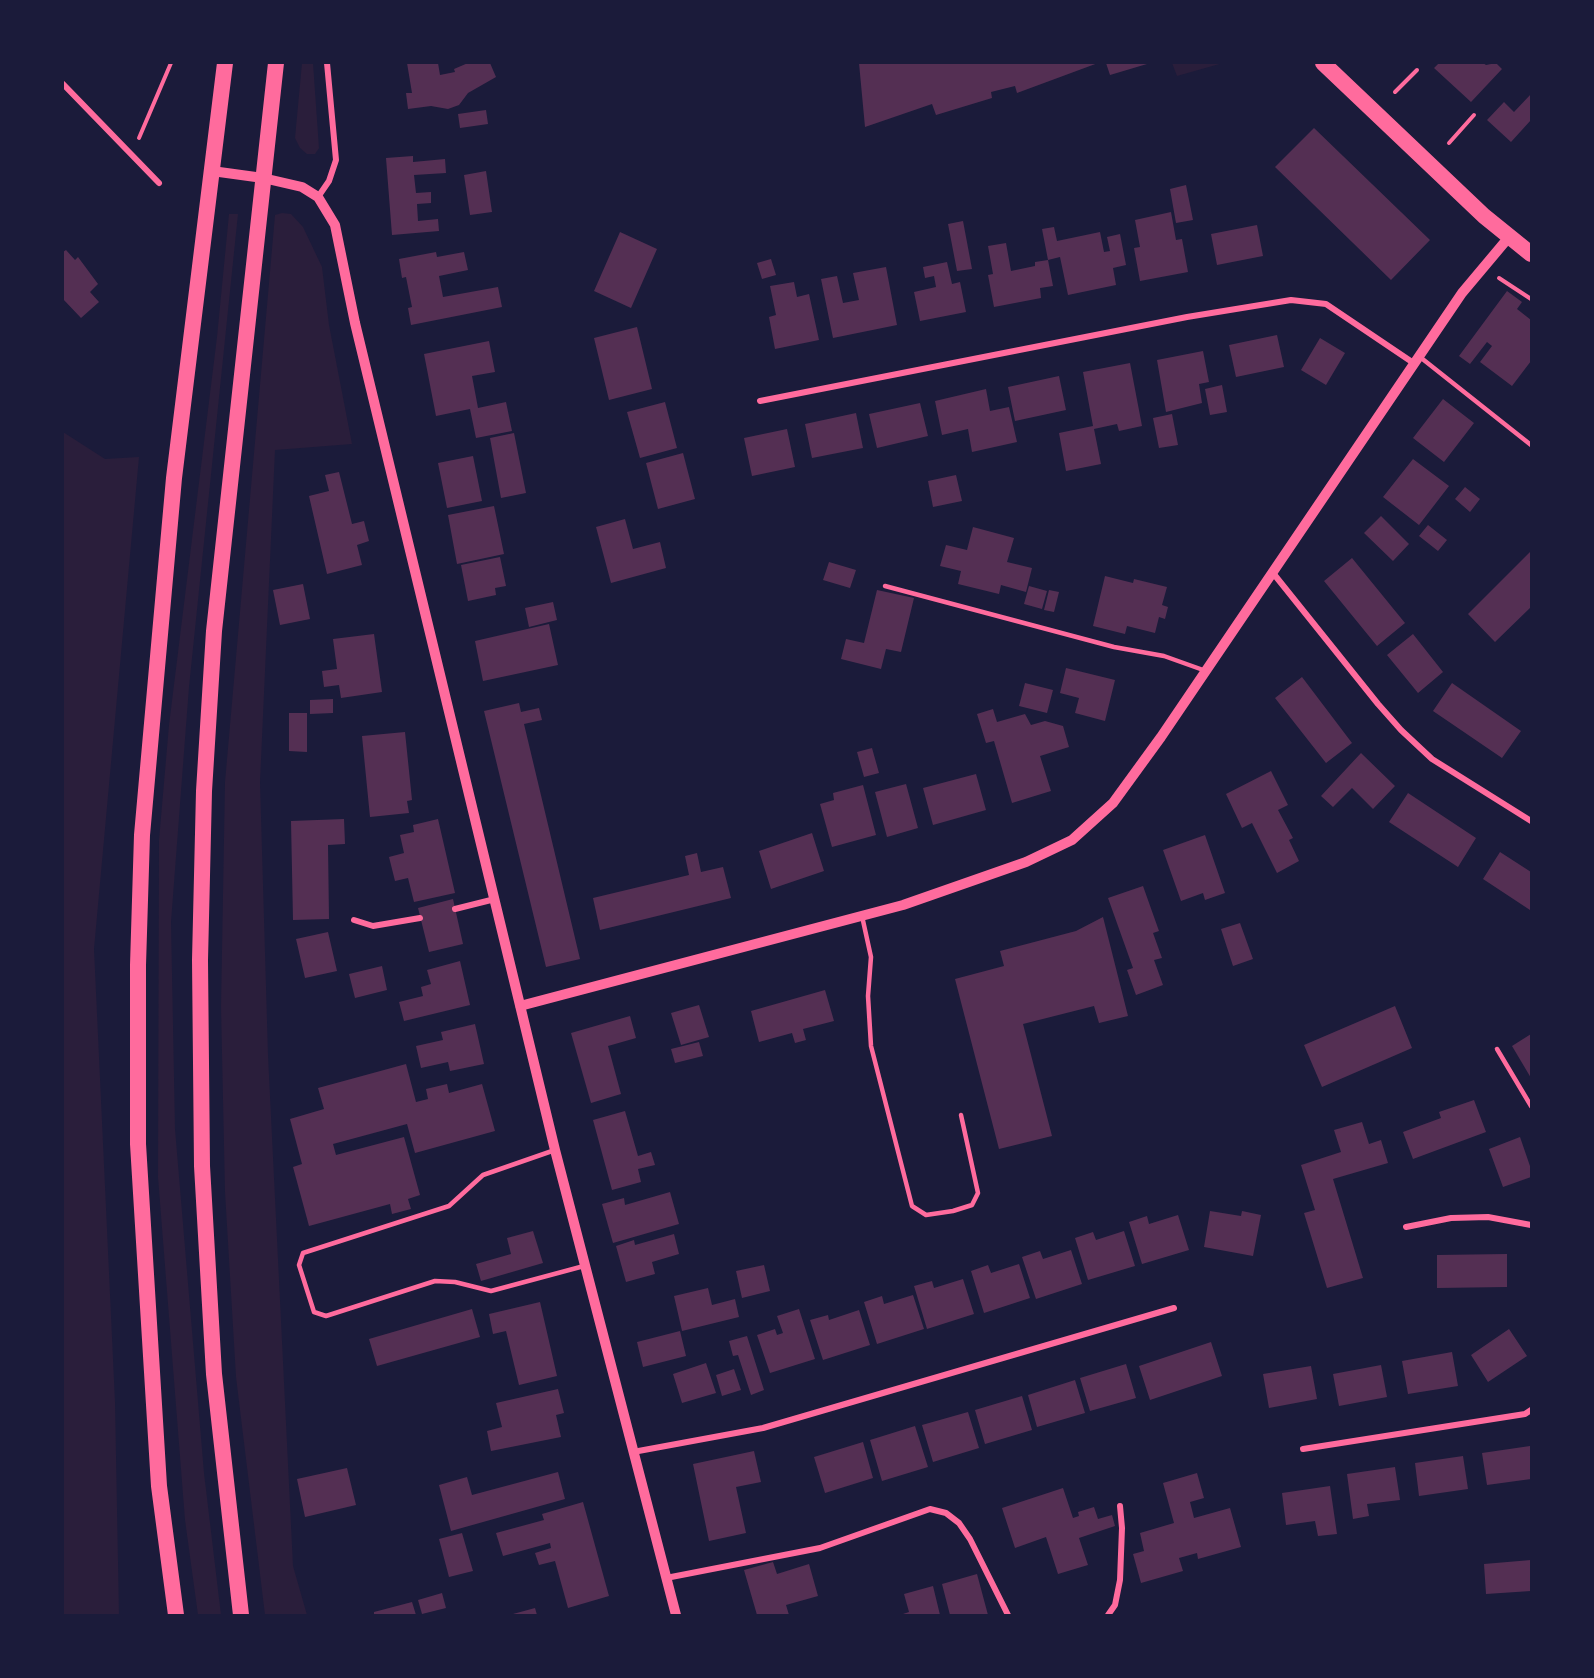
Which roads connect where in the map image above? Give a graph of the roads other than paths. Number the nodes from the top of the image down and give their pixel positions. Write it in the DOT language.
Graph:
graph roads {
  1 [pos="225,63"];
  2 [pos="276,63"];
  3 [pos="327,63"];
  4 [pos="1323,63"];
  5 [pos="63,84"];
  6 [pos="212,171"];
  7 [pos="263,178"];
  8 [pos="159,183"];
  9 [pos="318,197"];
  10 [pos="1509,237"];
  11 [pos="1531,254"];
  12 [pos="1418,360"];
  13 [pos="760,401"];
  14 [pos="1531,445"];
  15 [pos="1273,573"];
  16 [pos="885,586"];
  17 [pos="1206,671"];
  18 [pos="1531,821"];
  19 [pos="495,899"];
  20 [pos="455,909"];
  21 [pos="862,916"];
  22 [pos="420,918"];
  23 [pos="354,920"];
  24 [pos="520,1006"];
  25 [pos="1497,1049"];
  26 [pos="1531,1106"];
  27 [pos="961,1115"];
  28 [pos="555,1150"];
  29 [pos="1531,1225"];
  30 [pos="1406,1227"];
  31 [pos="585,1266"];
  32 [pos="1174,1308"];
  33 [pos="1531,1410"];
  34 [pos="1303,1449"];
  35 [pos="632,1452"];
  36 [pos="1120,1506"];
  37 [pos="666,1578"];
  38 [pos="176,1615"];
  39 [pos="241,1615"];
  40 [pos="676,1615"];
  41 [pos="1008,1615"];
  42 [pos="1108,1615"];
  1 -- 6 [label="highway"];
  2 -- 7 [label="highway"];
  3 -- 9 [label="street"];
  4 -- 10 [label="highway"];
  5 -- 8 [label="street"];
  6 -- 7 [label="street"];
  6 -- 38 [label="highway"];
  7 -- 9 [label="street"];
  7 -- 39 [label="highway"];
  9 -- 19 [label="street"];
  10 -- 11 [label="highway"];
  10 -- 12 [label="street"];
  12 -- 13 [label="street"];
  12 -- 14 [label="lane"];
  12 -- 15 [label="street"];
  15 -- 17 [label="street"];
  15 -- 18 [label="street"];
  16 -- 17 [label="lane"];
  17 -- 21 [label="street"];
  19 -- 20 [label="street"];
  19 -- 24 [label="street"];
  21 -- 24 [label="street"];
  21 -- 27 [label="lane"];
  22 -- 23 [label="street"];
  24 -- 28 [label="street"];
  25 -- 26 [label="lane"];
  28 -- 31 [label="street"];
  28 -- 31 [label="lane"];
  29 -- 30 [label="street"];
  31 -- 35 [label="street"];
  32 -- 35 [label="street"];
  33 -- 34 [label="street"];
  35 -- 37 [label="street"];
  36 -- 42 [label="street"];
  37 -- 40 [label="street"];
  37 -- 41 [label="street"];
}
